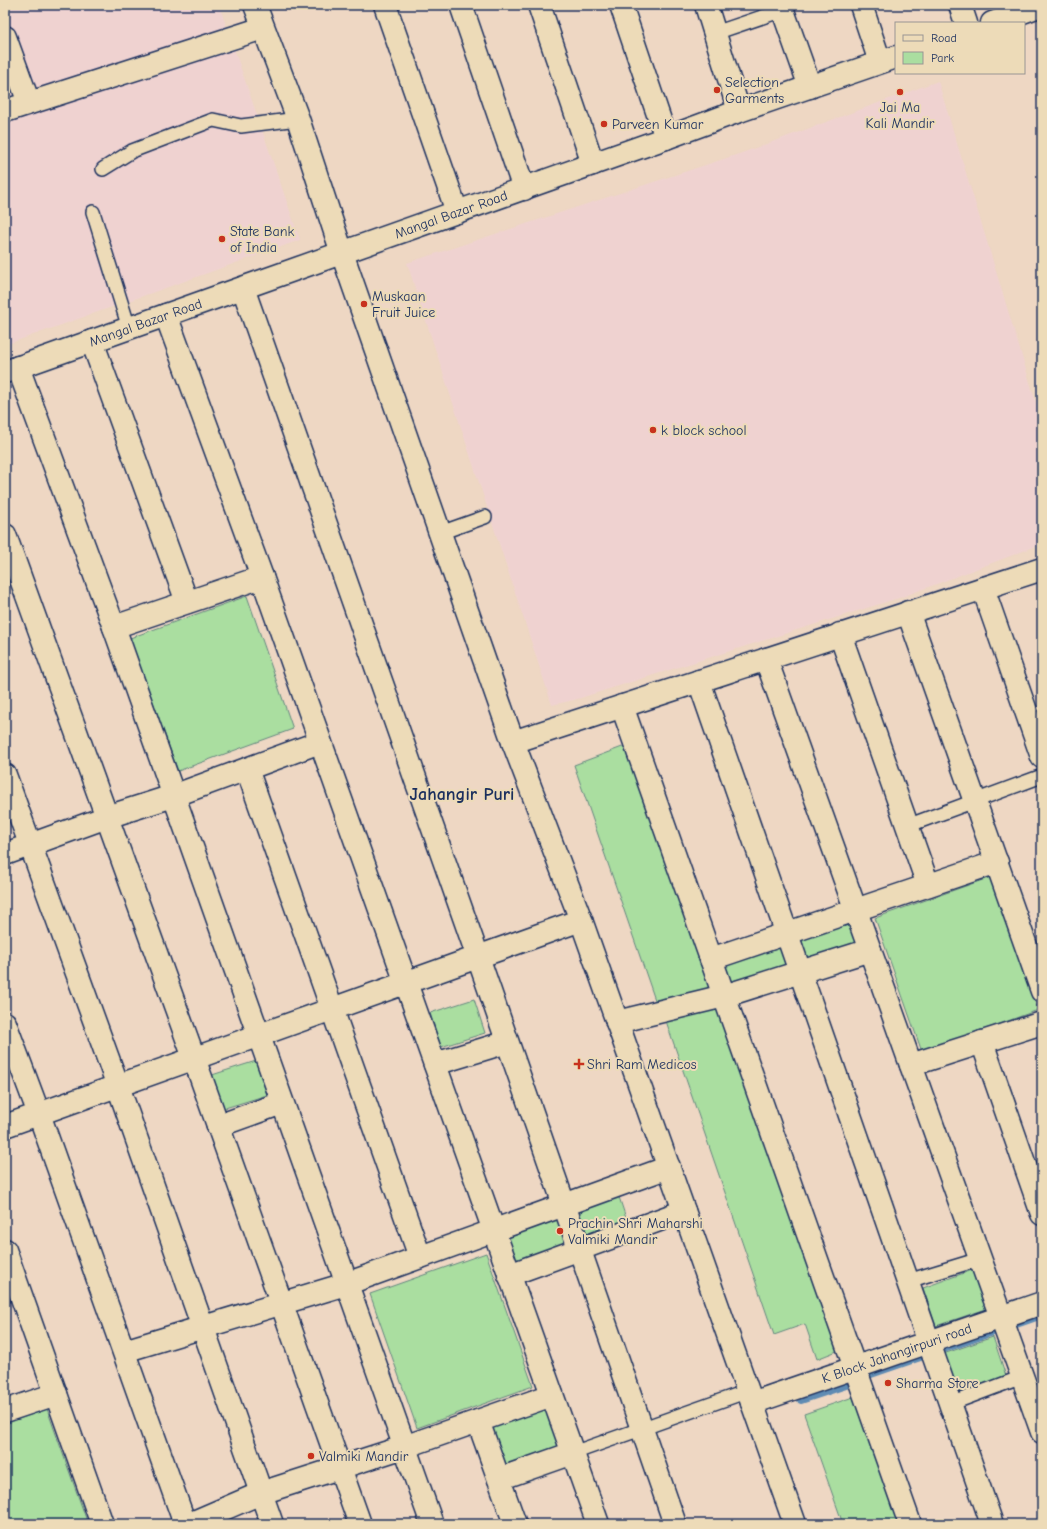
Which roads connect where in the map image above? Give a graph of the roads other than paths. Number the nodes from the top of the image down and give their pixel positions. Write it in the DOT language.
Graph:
graph roads {
  1 [pos="255,5"];
  2 [pos="385,5"];
  3 [pos="461,5"];
  4 [pos="539,5"];
  5 [pos="621,5"];
  6 [pos="706,5"];
  7 [pos="861,5"];
  8 [pos="960,5"];
  9 [pos="1038,6"];
  10 [pos="782,8"];
  11 [pos="1000,15"];
  12 [pos="966,22"];
  13 [pos="263,28"];
  14 [pos="715,33"];
  15 [pos="5,37"];
  16 [pos="888,60"];
  17 [pos="810,87"];
  18 [pos="29,103"];
  19 [pos="5,111"];
  20 [pos="739,111"];
  21 [pos="298,119"];
  22 [pos="666,138"];
  23 [pos="593,164"];
  24 [pos="103,169"];
  25 [pos="524,189"];
  26 [pos="93,212"];
  27 [pos="457,212"];
  28 [pos="342,253"];
  29 [pos="243,288"];
  30 [pos="166,315"];
  31 [pos="129,328"];
  32 [pos="92,341"];
  33 [pos="12,369"];
  34 [pos="485,517"];
  35 [pos="440,533"];
  36 [pos="5,535"];
  37 [pos="1042,569"];
  38 [pos="262,577"];
  39 [pos="983,588"];
  40 [pos="187,602"];
  41 [pos="908,612"];
  42 [pos="114,628"];
  43 [pos="840,634"];
  44 [pos="766,659"];
  45 [pos="699,681"];
  46 [pos="622,706"];
  47 [pos="320,742"];
  48 [pos="513,742"];
  49 [pos="1042,757"];
  50 [pos="247,769"];
  51 [pos="5,775"];
  52 [pos="1042,776"];
  53 [pos="173,796"];
  54 [pos="975,800"];
  55 [pos="107,817"];
  56 [pos="907,826"];
  57 [pos="30,846"];
  58 [pos="5,854"];
  59 [pos="997,862"];
  60 [pos="928,885"];
  61 [pos="855,910"];
  62 [pos="581,920"];
  63 [pos="787,932"];
  64 [pos="870,950"];
  65 [pos="478,957"];
  66 [pos="711,959"];
  67 [pos="800,972"];
  68 [pos="405,983"];
  69 [pos="1042,991"];
  70 [pos="724,996"];
  71 [pos="332,1009"];
  72 [pos="617,1022"];
  73 [pos="5,1023"];
  74 [pos="1042,1023"];
  75 [pos="258,1035"];
  76 [pos="507,1042"];
  77 [pos="982,1042"];
  78 [pos="194,1058"];
  79 [pos="435,1064"];
  80 [pos="911,1065"];
  81 [pos="118,1086"];
  82 [pos="282,1103"];
  83 [pos="39,1114"];
  84 [pos="5,1126"];
  85 [pos="218,1126"];
  86 [pos="669,1167"];
  87 [pos="564,1205"];
  88 [pos="684,1211"];
  89 [pos="1042,1214"];
  90 [pos="493,1230"];
  91 [pos="579,1249"];
  92 [pos="5,1250"];
  93 [pos="420,1257"];
  94 [pos="980,1259"];
  95 [pos="509,1275"];
  96 [pos="908,1281"];
  97 [pos="346,1284"];
  98 [pos="1042,1303"];
  99 [pos="282,1304"];
  100 [pos="1001,1317"];
  101 [pos="203,1327"];
  102 [pos="929,1342"];
  103 [pos="124,1351"];
  104 [pos="855,1367"];
  105 [pos="1022,1377"];
  106 [pos="56,1394"];
  107 [pos="552,1395"];
  108 [pos="750,1397"];
  109 [pos="950,1404"];
  110 [pos="5,1411"];
  111 [pos="478,1421"];
  112 [pos="642,1428"];
  113 [pos="1042,1432"];
  114 [pos="404,1447"];
  115 [pos="572,1453"];
  116 [pos="340,1468"];
  117 [pos="499,1479"];
  118 [pos="261,1493"];
  119 [pos="102,1524"];
  120 [pos="185,1524"];
  121 [pos="188,1524"];
  122 [pos="272,1524"];
  123 [pos="360,1524"];
  124 [pos="432,1524"];
  125 [pos="515,1524"];
  126 [pos="598,1524"];
  127 [pos="675,1524"];
  128 [pos="795,1524"];
  129 [pos="910,1524"];
  130 [pos="992,1524"];
  1 -- 13 [label="street"];
  2 -- 27 [label="street"];
  3 -- 25 [label="street"];
  4 -- 23 [label="street"];
  5 -- 22 [label="street"];
  6 -- 14 [label="street"];
  7 -- 16 [label="street"];
  8 -- 12 [label="street"];
  9 -- 11 [label="street"];
  10 -- 14 [label="lane"];
  10 -- 17 [label="street"];
  13 -- 18 [label="street"];
  13 -- 21 [label="street"];
  14 -- 20 [label="street"];
  15 -- 18 [label="street"];
  16 -- 17 [label="street, Mangal Bazar Road"];
  17 -- 20 [label="street, Mangal Bazar Road"];
  18 -- 19 [label="street"];
  20 -- 22 [label="street, Mangal Bazar Road"];
  21 -- 24 [label="lane"];
  21 -- 28 [label="street"];
  22 -- 23 [label="street, Mangal Bazar Road"];
  23 -- 25 [label="street, Mangal Bazar Road"];
  25 -- 27 [label="street, Mangal Bazar Road"];
  26 -- 31 [label="lane"];
  27 -- 28 [label="street, Mangal Bazar Road"];
  28 -- 29 [label="street, Mangal Bazar Road"];
  28 -- 35 [label="street"];
  29 -- 30 [label="street, Mangal Bazar Road"];
  29 -- 65 [label="street"];
  30 -- 31 [label="street, Mangal Bazar Road"];
  30 -- 38 [label="street"];
  31 -- 32 [label="street, Mangal Bazar Road"];
  32 -- 33 [label="street, Mangal Bazar Road"];
  32 -- 40 [label="street"];
  33 -- 42 [label="street"];
  34 -- 35 [label="lane"];
  35 -- 48 [label="street"];
  36 -- 55 [label="street"];
  37 -- 39 [label="street"];
  38 -- 40 [label="street"];
  38 -- 47 [label="street"];
  39 -- 41 [label="street"];
  39 -- 49 [label="street"];
  40 -- 42 [label="street"];
  41 -- 43 [label="street"];
  41 -- 54 [label="street"];
  42 -- 53 [label="street"];
  43 -- 44 [label="street"];
  43 -- 56 [label="street"];
  44 -- 45 [label="street"];
  44 -- 61 [label="street"];
  45 -- 46 [label="street"];
  45 -- 63 [label="street"];
  46 -- 48 [label="street"];
  46 -- 66 [label="street"];
  47 -- 50 [label="street"];
  47 -- 68 [label="street"];
  48 -- 62 [label="street"];
  50 -- 53 [label="street"];
  50 -- 71 [label="street"];
  51 -- 57 [label="street"];
  52 -- 54 [label="lane"];
  53 -- 55 [label="street"];
  53 -- 75 [label="street"];
  54 -- 56 [label="lane"];
  54 -- 59 [label="street"];
  55 -- 57 [label="street"];
  55 -- 78 [label="street"];
  56 -- 60 [label="street"];
  57 -- 58 [label="street"];
  57 -- 81 [label="street"];
  59 -- 60 [label="street"];
  59 -- 69 [label="street"];
  60 -- 61 [label="street"];
  61 -- 63 [label="street"];
  61 -- 64 [label="street"];
  62 -- 65 [label="street"];
  62 -- 72 [label="street"];
  63 -- 66 [label="street"];
  63 -- 67 [label="street"];
  64 -- 67 [label="street"];
  64 -- 80 [label="street"];
  65 -- 68 [label="street"];
  65 -- 76 [label="street"];
  66 -- 70 [label="street"];
  67 -- 70 [label="street"];
  67 -- 96 [label="street"];
  68 -- 71 [label="street"];
  68 -- 79 [label="street"];
  70 -- 72 [label="street"];
  70 -- 104 [label="street"];
  71 -- 75 [label="street"];
  71 -- 93 [label="street"];
  72 -- 86 [label="street"];
  73 -- 83 [label="street"];
  74 -- 77 [label="street"];
  75 -- 78 [label="street"];
  75 -- 82 [label="street"];
  76 -- 79 [label="street"];
  76 -- 87 [label="street"];
  77 -- 80 [label="street"];
  77 -- 89 [label="street"];
  78 -- 81 [label="street"];
  78 -- 85 [label="street"];
  79 -- 90 [label="street"];
  80 -- 94 [label="street"];
  81 -- 83 [label="street"];
  81 -- 101 [label="street"];
  82 -- 85 [label="street"];
  82 -- 97 [label="street"];
  83 -- 84 [label="street"];
  83 -- 103 [label="street"];
  85 -- 99 [label="street"];
  86 -- 87 [label="street"];
  86 -- 88 [label="street"];
  87 -- 90 [label="street"];
  87 -- 91 [label="street"];
  88 -- 91 [label="street"];
  88 -- 108 [label="street"];
  90 -- 93 [label="street"];
  90 -- 95 [label="street"];
  91 -- 95 [label="street"];
  91 -- 112 [label="street"];
  92 -- 106 [label="street"];
  93 -- 97 [label="street"];
  94 -- 96 [label="lane"];
  94 -- 100 [label="street"];
  95 -- 107 [label="street"];
  96 -- 102 [label="street"];
  97 -- 99 [label="street"];
  97 -- 114 [label="street"];
  98 -- 100 [label="street, K Block Jahangirpuri road"];
  99 -- 101 [label="street"];
  99 -- 116 [label="street"];
  100 -- 102 [label="street, K Block Jahangirpuri road"];
  100 -- 105 [label="street"];
  101 -- 103 [label="street"];
  101 -- 118 [label="street"];
  102 -- 104 [label="street, K Block Jahangirpuri road"];
  102 -- 109 [label="street"];
  103 -- 120 [label="street"];
  104 -- 108 [label="street, K Block Jahangirpuri road"];
  104 -- 129 [label="street"];
  105 -- 109 [label="lane"];
  105 -- 113 [label="street"];
  106 -- 110 [label="street"];
  106 -- 119 [label="street"];
  107 -- 111 [label="street"];
  107 -- 115 [label="street"];
  108 -- 112 [label="lane"];
  108 -- 128 [label="street"];
  109 -- 130 [label="street"];
  111 -- 114 [label="street"];
  111 -- 117 [label="street"];
  112 -- 115 [label="lane"];
  112 -- 127 [label="street"];
  114 -- 116 [label="street"];
  114 -- 124 [label="street"];
  115 -- 117 [label="street"];
  115 -- 126 [label="street"];
  116 -- 118 [label="street"];
  116 -- 123 [label="street"];
  117 -- 125 [label="street"];
  118 -- 121 [label="street"];
  118 -- 122 [label="street"];
}
